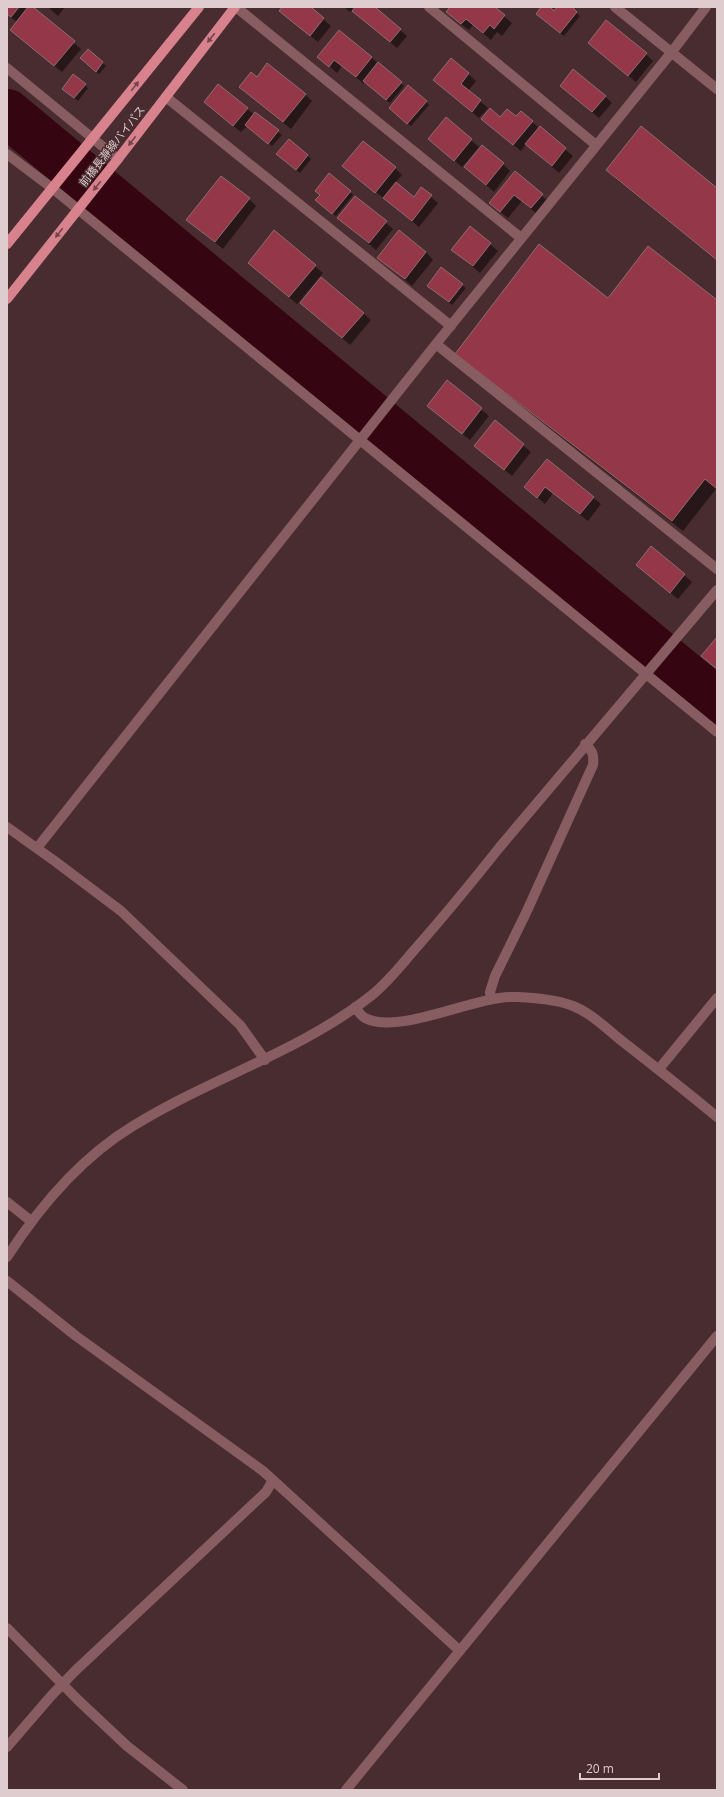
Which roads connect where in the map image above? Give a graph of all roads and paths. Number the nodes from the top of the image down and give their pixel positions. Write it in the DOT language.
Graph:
graph roads {
  1 [pos="199,7"];
  2 [pos="236,7"];
  3 [pos="429,7"];
  4 [pos="615,7"];
  5 [pos="706,7"];
  6 [pos="671,53"];
  7 [pos="7,68"];
  8 [pos="717,90"];
  9 [pos="166,97"];
  10 [pos="92,139"];
  11 [pos="596,145"];
  12 [pos="7,154"];
  13 [pos="118,159"];
  14 [pos="55,185"];
  15 [pos="80,206"];
  16 [pos="521,238"];
  17 [pos="7,244"];
  18 [pos="7,299"];
  19 [pos="451,326"];
  20 [pos="436,344"];
  21 [pos="363,436"];
  22 [pos="717,569"];
  23 [pos="717,590"];
  24 [pos="648,671"];
  25 [pos="717,732"];
  26 [pos="585,744"];
  27 [pos="7,827"];
  28 [pos="37,848"];
  29 [pos="717,998"];
  30 [pos="491,999"];
  31 [pos="355,1007"];
  32 [pos="265,1060"];
  33 [pos="659,1069"];
  34 [pos="717,1117"];
  35 [pos="7,1202"];
  36 [pos="31,1221"];
  37 [pos="7,1257"];
  38 [pos="7,1281"];
  39 [pos="717,1336"];
  40 [pos="273,1480"];
  41 [pos="7,1628"];
  42 [pos="460,1650"];
  43 [pos="63,1683"];
  44 [pos="7,1747"];
  45 [pos="183,1790"];
  46 [pos="346,1790"];
  10 -- 1 [label="main road, 前橋長瀞線バイパス, one-way"];
  2 -- 9 [label="main road, 前橋長瀞線バイパス, one-way"];
  2 -- 16 [label="street"];
  3 -- 11 [label="street"];
  4 -- 6 [label="street"];
  5 -- 6 [label="street"];
  6 -- 8 [label="street"];
  6 -- 11 [label="street"];
  7 -- 10 [label="street"];
  9 -- 13 [label="main road, 前橋長瀞線バイパス, one-way"];
  9 -- 19 [label="street"];
  10 -- 13 [label="street"];
  10 -- 14 [label="main road, 前橋長瀞線バイパス"];
  11 -- 16 [label="street"];
  12 -- 14 [label="street"];
  13 -- 15 [label="main road, 前橋長瀞線バイパス, one-way"];
  14 -- 15 [label="street"];
  14 -- 17 [label="main road, 前橋長瀞線バイパス"];
  15 -- 18 [label="main road, 前橋長瀞線バイパス, one-way"];
  15 -- 21 [label="street"];
  16 -- 19 [label="street"];
  19 -- 20 [label="street"];
  20 -- 21 [label="street"];
  20 -- 22 [label="street"];
  21 -- 24 [label="street"];
  21 -- 28 [label="street"];
  23 -- 24 [label="street"];
  24 -- 25 [label="street"];
  24 -- 26 [label="street"];
  26 -- 30 [label="street"];
  26 -- 31 [label="street"];
  27 -- 28 [label="street"];
  28 -- 32 [label="street"];
  29 -- 33 [label="street"];
  30 -- 31 [label="street"];
  30 -- 33 [label="street"];
  31 -- 32 [label="street"];
  32 -- 36 [label="street"];
  33 -- 34 [label="street"];
  35 -- 36 [label="street"];
  36 -- 37 [label="street"];
  38 -- 40 [label="street"];
  39 -- 42 [label="street"];
  40 -- 42 [label="street"];
  40 -- 43 [label="street"];
  41 -- 43 [label="street"];
  42 -- 46 [label="street"];
  43 -- 44 [label="street"];
  43 -- 45 [label="street"];
}
